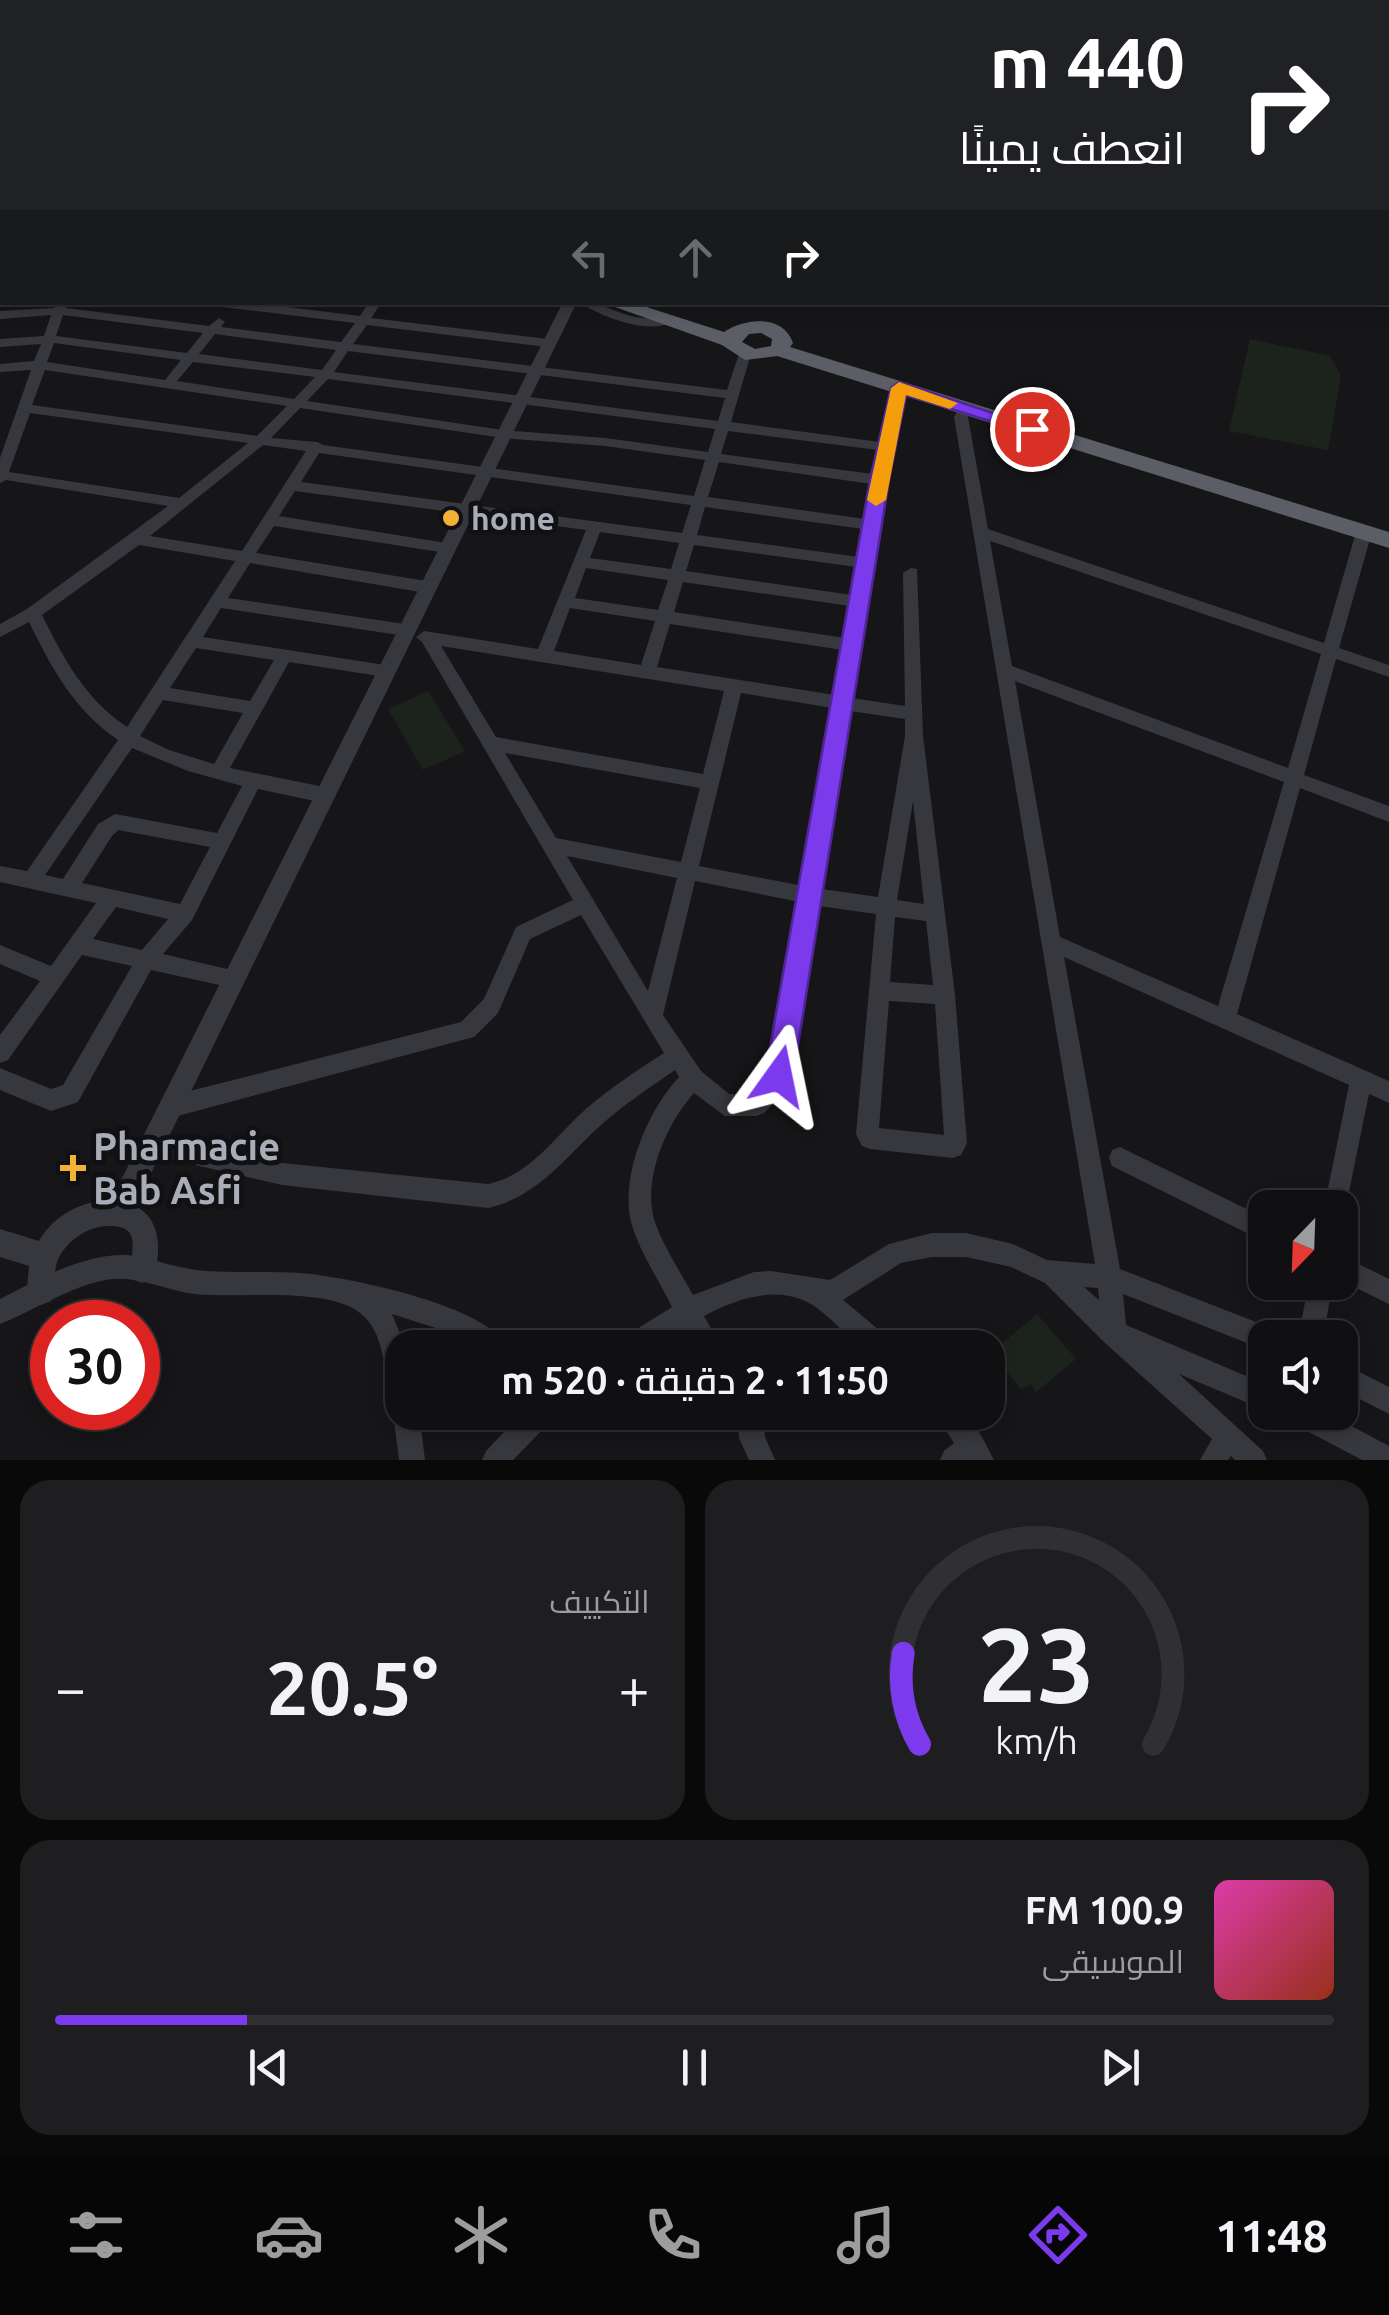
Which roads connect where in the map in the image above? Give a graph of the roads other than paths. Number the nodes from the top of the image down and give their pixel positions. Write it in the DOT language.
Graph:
graph roads {
  1 [pos="110,305"];
  2 [pos="232,305"];
  3 [pos="241,305"];
  4 [pos="374,305"];
  5 [pos="568,305"];
  6 [pos="592,305"];
  7 [pos="619,305"];
  8 [pos="643,305"];
  9 [pos="59,306"];
  10 [pos="0,315"];
  11 [pos="103,316"];
  12 [pos="363,320"];
  13 [pos="668,321"];
  14 [pos="214,329"];
  15 [pos="49,340"];
  16 [pos="513,340"];
  17 [pos="0,343"];
  18 [pos="737,343"];
  19 [pos="546,344"];
  20 [pos="781,347"];
  21 [pos="342,348"];
  22 [pos="190,358"];
  23 [pos="40,365"];
  24 [pos="500,367"];
  25 [pos="0,368"];
  26 [pos="533,372"];
  27 [pos="325,375"];
  28 [pos="168,384"];
  29 [pos="899,388"];
  30 [pos="734,395"];
  31 [pos="518,400"];
  32 [pos="302,402"];
  33 [pos="25,408"];
  34 [pos="966,408"];
  35 [pos="18,426"];
  36 [pos="724,426"];
  37 [pos="0,428"];
  38 [pos="502,434"];
  39 [pos="262,439"];
  40 [pos="317,446"];
  41 [pos="888,447"];
  42 [pos="713,458"];
  43 [pos="484,469"];
  44 [pos="0,477"];
  45 [pos="879,480"];
  46 [pos="292,486"];
  47 [pos="701,500"];
  48 [pos="182,503"];
  49 [pos="464,510"];
  50 [pos="270,520"];
  51 [pos="872,525"];
  52 [pos="595,526"];
  53 [pos="980,532"];
  54 [pos="1364,532"];
  55 [pos="689,538"];
  56 [pos="136,539"];
  57 [pos="1389,540"];
  58 [pos="446,548"];
  59 [pos="245,558"];
  60 [pos="582,562"];
  61 [pos="866,563"];
  62 [pos="911,572"];
  63 [pos="678,574"];
  64 [pos="426,587"];
  65 [pos="218,602"];
  66 [pos="566,602"];
  67 [pos="860,602"];
  68 [pos="33,613"];
  69 [pos="664,617"];
  70 [pos="406,628"];
  71 [pos="0,631"];
  72 [pos="429,640"];
  73 [pos="192,641"];
  74 [pos="853,645"];
  75 [pos="1328,650"];
  76 [pos="285,655"];
  77 [pos="543,657"];
  78 [pos="1004,670"];
  79 [pos="385,671"];
  80 [pos="1389,671"];
  81 [pos="647,673"];
  82 [pos="734,686"];
  83 [pos="158,694"];
  84 [pos="843,703"];
  85 [pos="255,708"];
  86 [pos="914,714"];
  87 [pos="914,736"];
  88 [pos="130,737"];
  89 [pos="490,743"];
  90 [pos="218,771"];
  91 [pos="1292,778"];
  92 [pos="254,780"];
  93 [pos="712,783"];
  94 [pos="324,795"];
  95 [pos="1389,814"];
  96 [pos="70,823"];
  97 [pos="105,830"];
  98 [pos="223,842"];
  99 [pos="552,845"];
  100 [pos="686,873"];
  101 [pos="0,874"];
  102 [pos="32,880"];
  103 [pos="68,888"];
  104 [pos="812,896"];
  105 [pos="112,897"];
  106 [pos="586,904"];
  107 [pos="886,907"];
  108 [pos="185,914"];
  109 [pos="936,914"];
  110 [pos="1049,941"];
  111 [pos="78,945"];
  112 [pos="0,954"];
  113 [pos="147,960"];
  114 [pos="54,977"];
  115 [pos="233,979"];
  116 [pos="880,992"];
  117 [pos="944,995"];
  118 [pos="652,1017"];
  119 [pos="1224,1019"];
  120 [pos="0,1053"];
  121 [pos="680,1055"];
  122 [pos="693,1078"];
  123 [pos="0,1079"];
  124 [pos="1362,1080"];
  125 [pos="1389,1092"];
  126 [pos="170,1107"];
  127 [pos="151,1146"];
  128 [pos="1120,1158"];
  129 [pos="1340,1190"];
  130 [pos="119,1210"];
  131 [pos="1248,1222"];
  132 [pos="0,1243"];
  133 [pos="45,1258"];
  134 [pos="142,1269"];
  135 [pos="1051,1273"];
  136 [pos="1109,1277"];
  137 [pos="1358,1277"];
  138 [pos="41,1290"];
  139 [pos="814,1292"];
  140 [pos="1389,1292"];
  141 [pos="350,1293"];
  142 [pos="0,1312"];
  143 [pos="686,1312"];
  144 [pos="389,1330"];
  145 [pos="467,1330"];
  146 [pos="658,1330"];
  147 [pos="698,1330"];
  148 [pos="859,1330"];
  149 [pos="1248,1331"];
  150 [pos="1114,1334"];
  151 [pos="1358,1385"];
  152 [pos="1248,1390"];
  153 [pos="1389,1401"];
  154 [pos="408,1430"];
  155 [pos="525,1430"];
  156 [pos="752,1430"];
  157 [pos="957,1430"];
  158 [pos="1332,1430"];
  159 [pos="1228,1437"];
  160 [pos="969,1455"];
  161 [pos="412,1460"];
  162 [pos="496,1460"];
  163 [pos="762,1460"];
  164 [pos="1214,1460"];
  165 [pos="1254,1460"];
  166 [pos="1389,1460"];
  1 -- 11 [label="street"];
  2 -- 14 [label="street"];
  3 -- 12 [label="street"];
  4 -- 12 [label="street"];
  5 -- 19 [label="street"];
  6 -- 13 [label="street"];
  7 -- 13 [label="highway"];
  8 -- 18 [label="highway"];
  9 -- 10 [label="street"];
  9 -- 11 [label="street"];
  9 -- 15 [label="street"];
  11 -- 14 [label="street"];
  12 -- 16 [label="street"];
  12 -- 21 [label="street"];
  13 -- 18 [label="highway"];
  14 -- 21 [label="street"];
  14 -- 22 [label="street"];
  15 -- 17 [label="street"];
  15 -- 22 [label="street"];
  15 -- 23 [label="street"];
  16 -- 19 [label="street"];
  16 -- 24 [label="street"];
  18 -- 20 [label="highway"];
  18 -- 20 [label="highway"];
  18 -- 30 [label="street"];
  19 -- 26 [label="street"];
  20 -- 29 [label="highway"];
  21 -- 24 [label="street"];
  21 -- 27 [label="street"];
  22 -- 27 [label="street"];
  22 -- 28 [label="street"];
  23 -- 25 [label="street"];
  23 -- 28 [label="street"];
  23 -- 33 [label="street"];
  24 -- 26 [label="street"];
  26 -- 30 [label="street"];
  26 -- 31 [label="street"];
  27 -- 31 [label="street"];
  27 -- 32 [label="street"];
  28 -- 32 [label="street"];
  29 -- 34 [label="highway"];
  29 -- 41 [label="street"];
  30 -- 36 [label="street"];
  31 -- 36 [label="street"];
  31 -- 38 [label="street"];
  32 -- 38 [label="street"];
  32 -- 39 [label="street"];
  33 -- 35 [label="street"];
  33 -- 39 [label="street"];
  34 -- 53 [label="street"];
  34 -- 54 [label="highway"];
  35 -- 37 [label="street"];
  35 -- 44 [label="street"];
  36 -- 41 [label="street"];
  36 -- 42 [label="street"];
  38 -- 42 [label="street"];
  38 -- 43 [label="street"];
  39 -- 40 [label="street"];
  39 -- 48 [label="street"];
  40 -- 43 [label="street"];
  40 -- 46 [label="street"];
  41 -- 45 [label="street"];
  42 -- 45 [label="street"];
  42 -- 47 [label="street"];
  43 -- 47 [label="street"];
  43 -- 49 [label="street"];
  44 -- 48 [label="street"];
  45 -- 51 [label="street"];
  46 -- 49 [label="street"];
  46 -- 50 [label="street"];
  47 -- 51 [label="street"];
  47 -- 55 [label="street"];
  48 -- 56 [label="street"];
  49 -- 52 [label="street"];
  49 -- 58 [label="street"];
  50 -- 58 [label="street"];
  50 -- 59 [label="street"];
  51 -- 61 [label="street"];
  52 -- 55 [label="street"];
  52 -- 60 [label="street"];
  53 -- 75 [label="street"];
  53 -- 78 [label="street"];
  54 -- 57 [label="highway"];
  54 -- 75 [label="street"];
  55 -- 61 [label="street"];
  55 -- 63 [label="street"];
  56 -- 59 [label="street"];
  56 -- 68 [label="street"];
  58 -- 64 [label="street"];
  59 -- 64 [label="street"];
  59 -- 65 [label="street"];
  60 -- 63 [label="street"];
  60 -- 66 [label="street"];
  61 -- 67 [label="street"];
  62 -- 86 [label="street"];
  63 -- 67 [label="street"];
  63 -- 69 [label="street"];
  64 -- 70 [label="street"];
  65 -- 70 [label="street"];
  65 -- 73 [label="street"];
  66 -- 69 [label="street"];
  66 -- 77 [label="street"];
  67 -- 74 [label="street"];
  68 -- 71 [label="street"];
  68 -- 88 [label="street"];
  69 -- 74 [label="street"];
  69 -- 81 [label="street"];
  70 -- 72 [label="street"];
  70 -- 79 [label="street"];
  72 -- 77 [label="street"];
  72 -- 89 [label="street"];
  73 -- 76 [label="street"];
  73 -- 83 [label="street"];
  74 -- 84 [label="street"];
  75 -- 80 [label="street"];
  75 -- 91 [label="street"];
  76 -- 79 [label="street"];
  76 -- 85 [label="street"];
  77 -- 81 [label="street"];
  78 -- 91 [label="street"];
  78 -- 110 [label="street"];
  79 -- 94 [label="street"];
  81 -- 82 [label="street"];
  82 -- 84 [label="street"];
  82 -- 93 [label="street"];
  83 -- 85 [label="street"];
  83 -- 88 [label="street"];
  84 -- 86 [label="street"];
  84 -- 104 [label="street"];
  85 -- 90 [label="street"];
  86 -- 87 [label="street"];
  87 -- 107 [label="street"];
  87 -- 109 [label="street"];
  88 -- 90 [label="street"];
  88 -- 96 [label="street"];
  89 -- 93 [label="street"];
  89 -- 99 [label="street"];
  90 -- 92 [label="street"];
  91 -- 95 [label="street"];
  91 -- 119 [label="street"];
  92 -- 94 [label="street"];
  92 -- 98 [label="street"];
  93 -- 100 [label="street"];
  94 -- 115 [label="street"];
  96 -- 97 [label="street"];
  96 -- 102 [label="street"];
  97 -- 98 [label="street"];
  97 -- 103 [label="street"];
  98 -- 108 [label="street"];
  99 -- 100 [label="street"];
  99 -- 106 [label="street"];
  100 -- 104 [label="street"];
  100 -- 118 [label="street"];
  101 -- 102 [label="street"];
  102 -- 103 [label="street"];
  103 -- 105 [label="street"];
  104 -- 107 [label="street"];
  104 -- 122 [label="street"];
  105 -- 108 [label="street"];
  105 -- 111 [label="street"];
  106 -- 118 [label="street"];
  106 -- 126 [label="street"];
  107 -- 109 [label="street"];
  107 -- 116 [label="street"];
  108 -- 113 [label="street"];
  109 -- 117 [label="street"];
  110 -- 119 [label="street"];
  110 -- 136 [label="street"];
  111 -- 113 [label="street"];
  111 -- 114 [label="street"];
  112 -- 114 [label="street"];
  113 -- 115 [label="street"];
  113 -- 123 [label="street"];
  114 -- 120 [label="street"];
  115 -- 126 [label="street"];
  116 -- 117 [label="street"];
  116 -- 117 [label="street"];
  118 -- 121 [label="street"];
  119 -- 124 [label="street"];
  121 -- 122 [label="street"];
  121 -- 127 [label="street"];
  122 -- 143 [label="street"];
  124 -- 125 [label="street"];
  124 -- 129 [label="street"];
  126 -- 127 [label="street"];
  127 -- 130 [label="street"];
  128 -- 131 [label="street"];
  130 -- 133 [label="street"];
  130 -- 134 [label="street"];
  132 -- 133 [label="street"];
  133 -- 138 [label="street"];
  134 -- 138 [label="street"];
  134 -- 141 [label="street"];
  135 -- 136 [label="street"];
  135 -- 139 [label="street"];
  135 -- 150 [label="street"];
  136 -- 149 [label="street"];
  136 -- 150 [label="street"];
  137 -- 140 [label="street"];
  138 -- 142 [label="street"];
  139 -- 143 [label="street"];
  139 -- 148 [label="street"];
  141 -- 144 [label="street"];
  141 -- 145 [label="street"];
  143 -- 146 [label="street"];
  143 -- 147 [label="street"];
  150 -- 152 [label="street"];
  150 -- 159 [label="street"];
  151 -- 153 [label="street"];
  154 -- 161 [label="street"];
  155 -- 162 [label="street"];
  156 -- 163 [label="street"];
  157 -- 160 [label="street"];
  158 -- 166 [label="street"];
  159 -- 164 [label="street"];
  159 -- 165 [label="street"];
}
